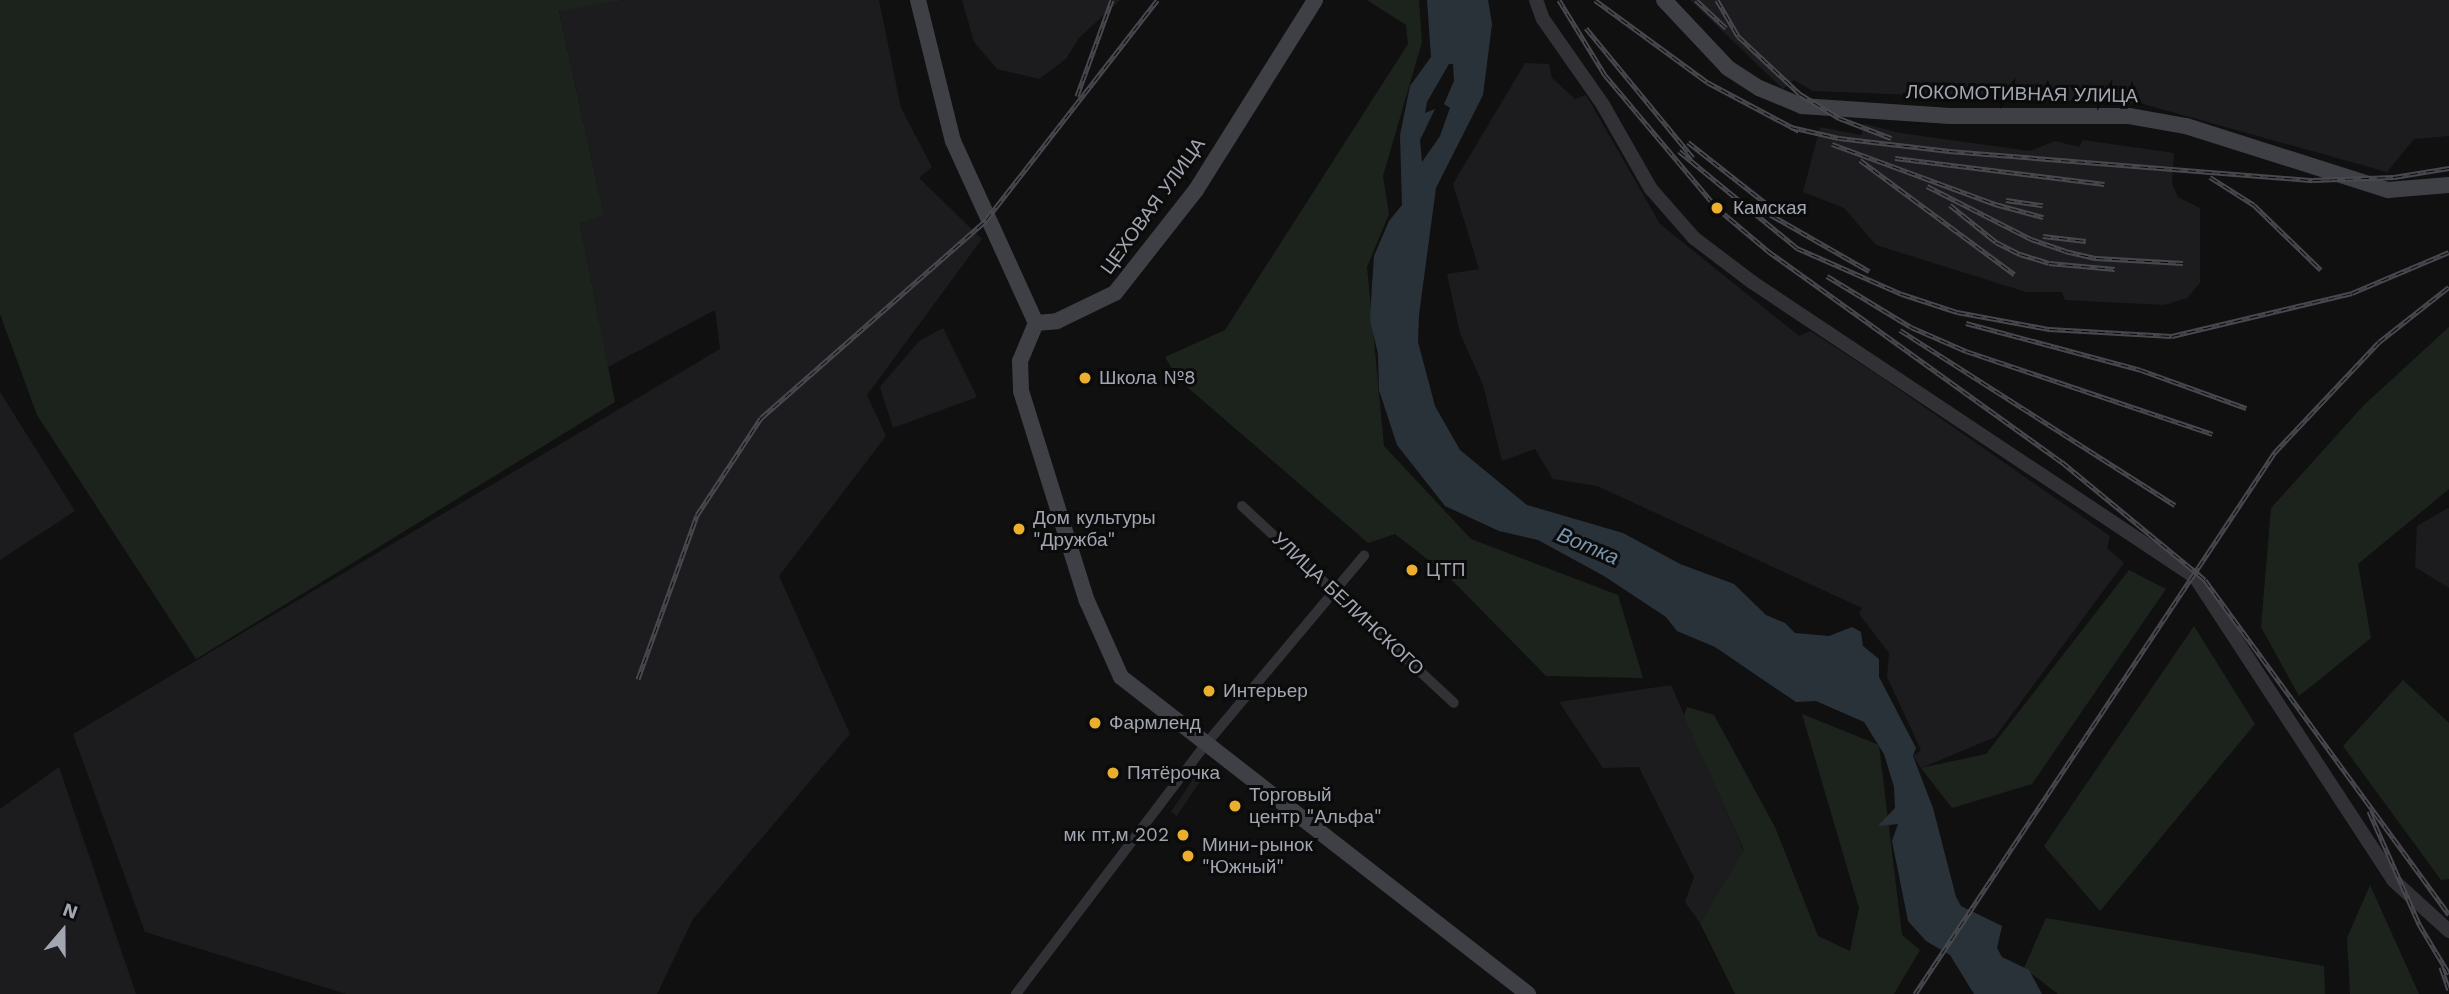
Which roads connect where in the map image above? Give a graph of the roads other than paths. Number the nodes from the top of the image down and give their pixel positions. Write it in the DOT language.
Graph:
graph roads {
  1 [pos="918,0"];
  2 [pos="1315,0"];
  3 [pos="1536,0"];
  4 [pos="1664,0"];
  5 [pos="2449,185"];
  6 [pos="1036,323"];
  7 [pos="1242,506"];
  8 [pos="1364,556"];
  9 [pos="1336,590"];
  10 [pos="1454,703"];
  11 [pos="1206,744"];
  12 [pos="2449,931"];
  13 [pos="1016,994"];
  14 [pos="1528,994"];
  1 -- 6 [label="main road"];
  2 -- 6 [label="main road, ЦЕХОВАЯ УЛИЦА"];
  3 -- 12 [label="street"];
  4 -- 5 [label="main road, ЛОКОМОТИВНАЯ УЛИЦА"];
  6 -- 11 [label="main road"];
  7 -- 9 [label="street, УЛИЦА БЕЛИНСКОГО"];
  8 -- 9 [label="street"];
  9 -- 10 [label="street, УЛИЦА БЕЛИНСКОГО"];
  9 -- 11 [label="street"];
  11 -- 13 [label="street"];
  11 -- 14 [label="main road"];
}
